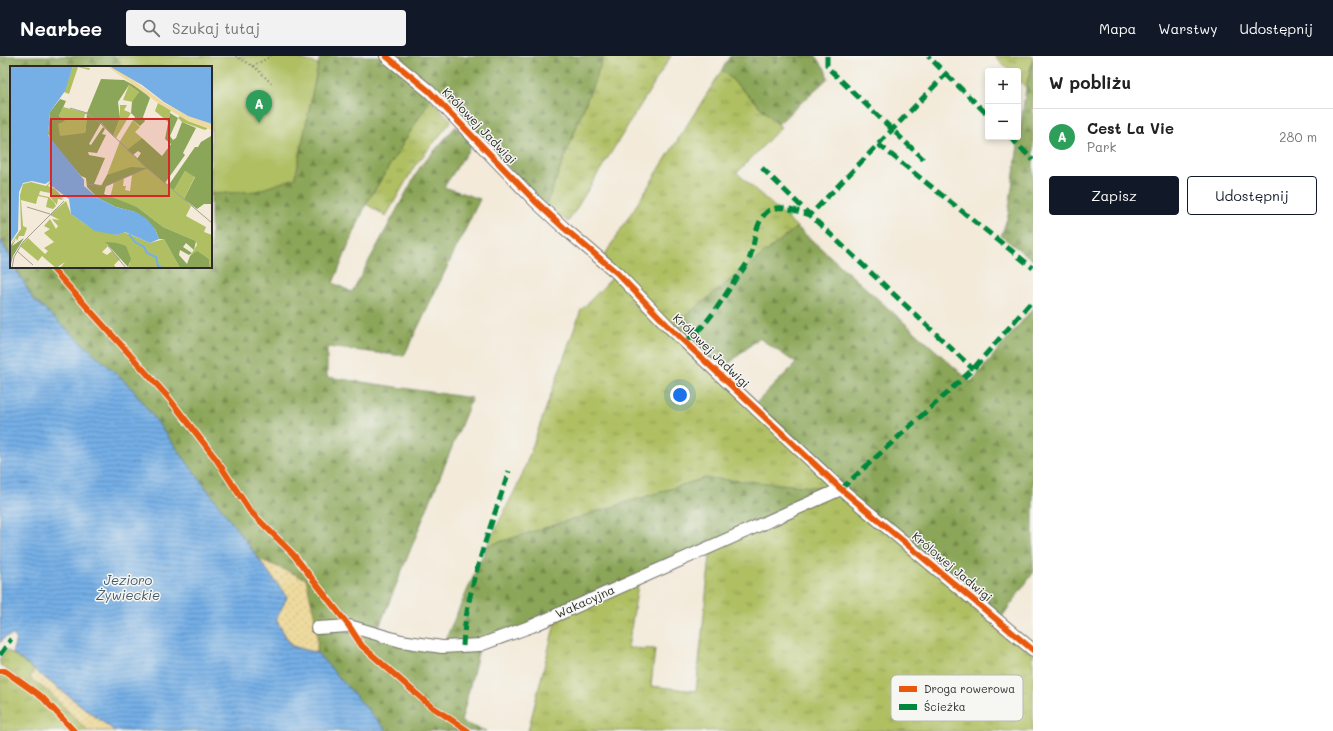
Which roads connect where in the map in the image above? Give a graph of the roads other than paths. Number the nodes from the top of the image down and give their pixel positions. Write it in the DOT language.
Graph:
graph roads {
  1 [pos="386,56"];
  2 [pos="841,489"];
  3 [pos="317,628"];
  4 [pos="1033,650"];
  1 -- 2 [label="street, Królowej Jadwigi"];
  2 -- 3 [label="street, Wakacyjna"];
  2 -- 4 [label="street, Królowej Jadwigi"];
}
